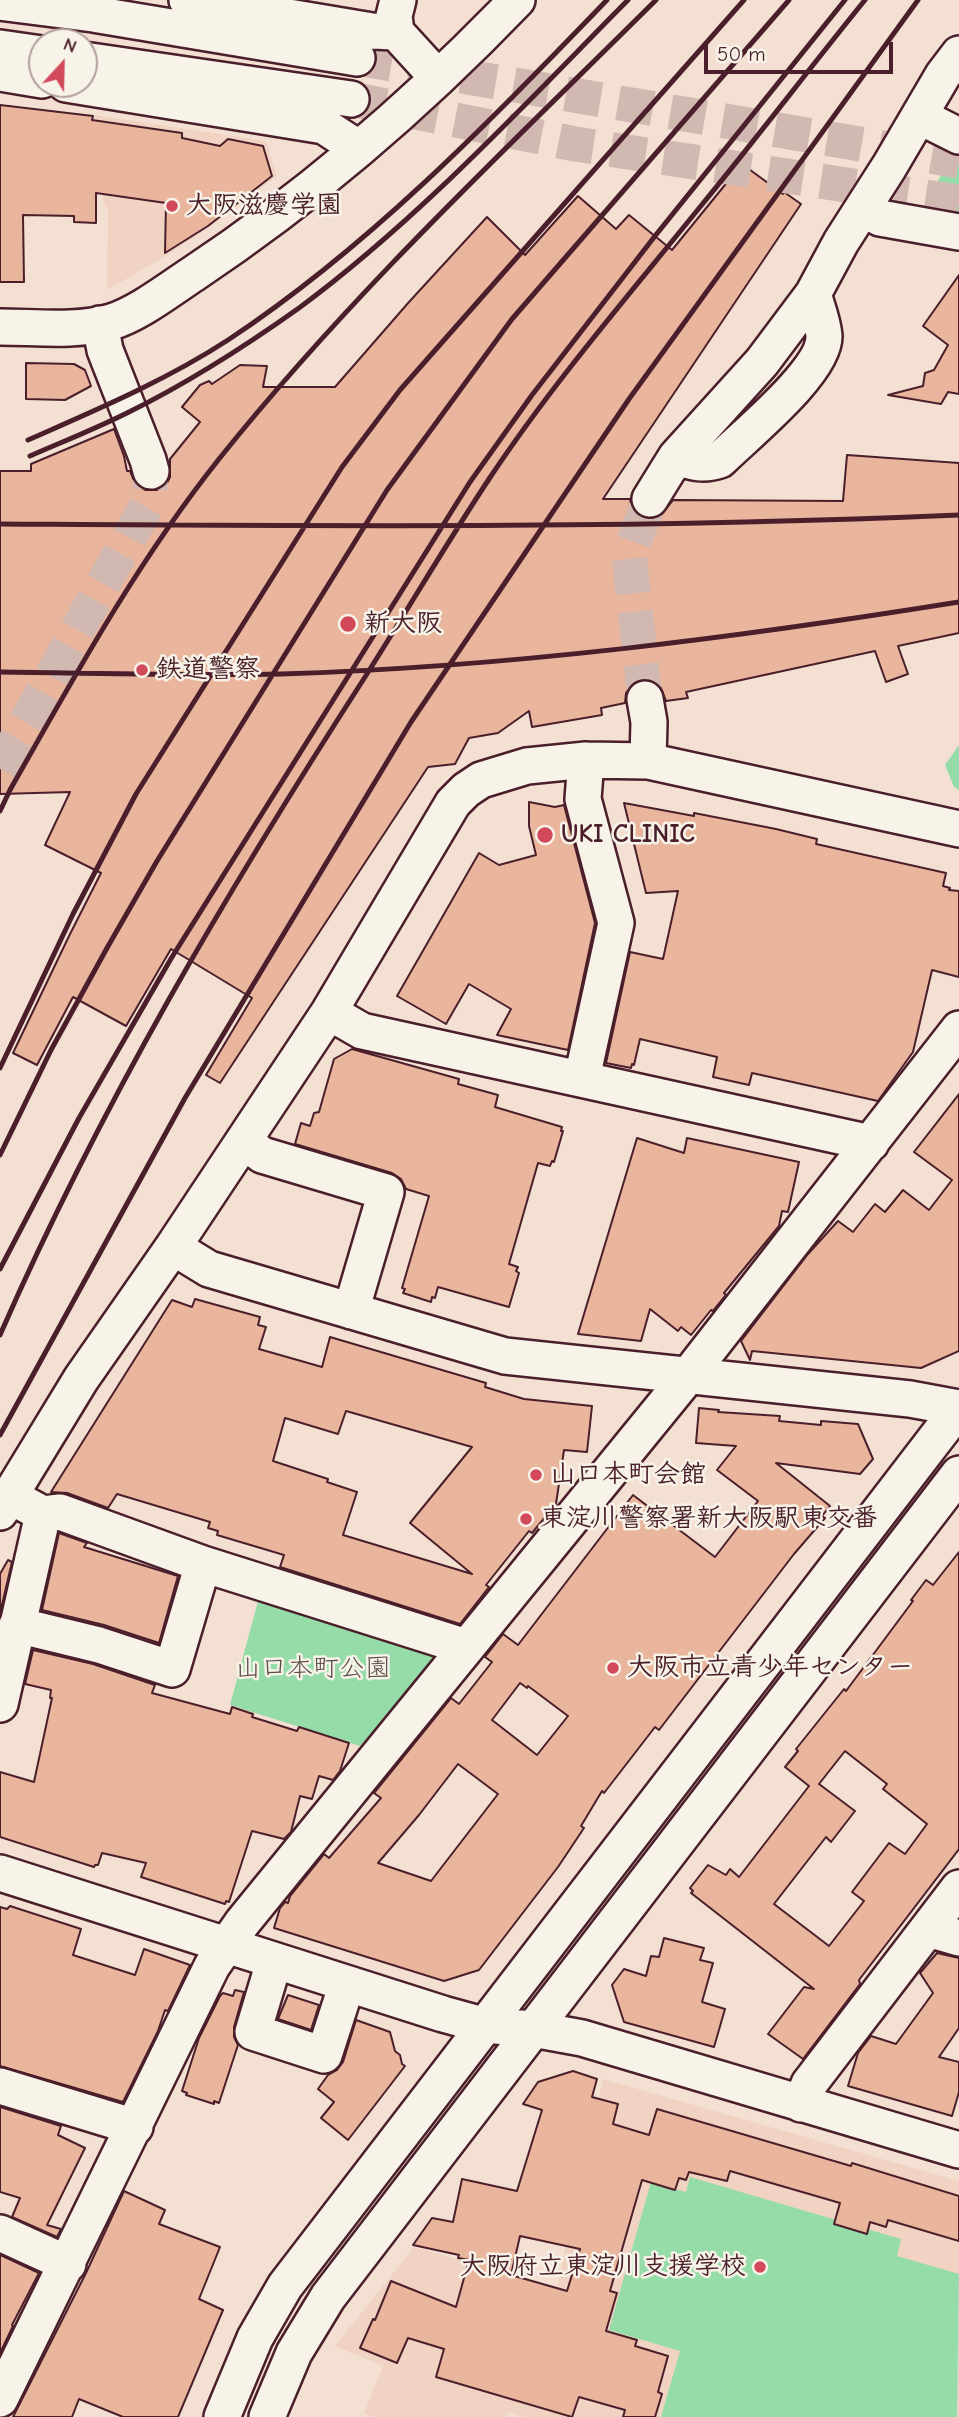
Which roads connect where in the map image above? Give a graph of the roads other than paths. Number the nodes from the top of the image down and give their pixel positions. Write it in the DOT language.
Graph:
graph roads {
  1 [pos="187,0"];
  2 [pos="517,0"];
  3 [pos="0,2"];
  4 [pos="270,6"];
  5 [pos="397,16"];
  6 [pos="0,48"];
  7 [pos="28,52"];
  8 [pos="959,54"];
  9 [pos="357,58"];
  10 [pos="98,62"];
  11 [pos="0,73"];
  12 [pos="28,78"];
  13 [pos="438,78"];
  14 [pos="98,89"];
  15 [pos="351,99"];
  16 [pos="919,116"];
  17 [pos="959,136"];
  18 [pos="358,148"];
  19 [pos="864,209"];
  20 [pos="959,232"];
  21 [pos="100,324"];
  22 [pos="0,327"];
  23 [pos="151,471"];
  24 [pos="650,499"];
  25 [pos="645,699"];
  26 [pos="586,760"];
  27 [pos="648,761"];
  28 [pos="959,829"];
  29 [pos="329,1012"];
  30 [pos="959,1029"];
  31 [pos="582,1077"];
  32 [pos="244,1142"];
  33 [pos="871,1143"];
  34 [pos="173,1247"];
  35 [pos="351,1311"];
  36 [pos="687,1377"];
  37 [pos="959,1408"];
  38 [pos="959,1474"];
  39 [pos="5,1504"];
  40 [pos="43,1514"];
  41 [pos="203,1564"];
  42 [pos="17,1625"];
  43 [pos="466,1647"];
  44 [pos="0,1704"];
  45 [pos="0,1873"];
  46 [pos="959,1888"];
  47 [pos="944,1933"];
  48 [pos="226,1946"];
  49 [pos="274,1962"];
  50 [pos="347,1984"];
  51 [pos="483,2025"];
  52 [pos="533,2029"];
  53 [pos="0,2086"];
  54 [pos="801,2104"];
  55 [pos="135,2127"];
  56 [pos="959,2150"];
  57 [pos="0,2233"];
  58 [pos="68,2264"];
  59 [pos="0,2399"];
  60 [pos="222,2417"];
  61 [pos="267,2417"];
  1 -- 4 [label="street"];
  2 -- 13 [label="street"];
  3 -- 9 [label="street"];
  4 -- 5 [label="street"];
  5 -- 13 [label="street"];
  6 -- 7 [label="street"];
  8 -- 16 [label="street"];
  10 -- 15 [label="street"];
  11 -- 12 [label="street"];
  13 -- 18 [label="street"];
  14 -- 18 [label="street"];
  16 -- 17 [label="street"];
  16 -- 19 [label="street"];
  18 -- 21 [label="street"];
  19 -- 20 [label="street"];
  19 -- 24 [label="street"];
  21 -- 22 [label="street"];
  21 -- 23 [label="street"];
  25 -- 27 [label="street"];
  26 -- 27 [label="street"];
  26 -- 29 [label="street"];
  26 -- 31 [label="street"];
  27 -- 28 [label="street"];
  29 -- 31 [label="street"];
  29 -- 32 [label="street"];
  30 -- 33 [label="street"];
  31 -- 33 [label="street"];
  32 -- 34 [label="street"];
  32 -- 35 [label="street"];
  33 -- 36 [label="street"];
  34 -- 35 [label="street"];
  34 -- 39 [label="street"];
  35 -- 36 [label="street"];
  36 -- 37 [label="street"];
  36 -- 43 [label="street"];
  37 -- 51 [label="street"];
  38 -- 52 [label="street"];
  39 -- 40 [label="street"];
  40 -- 41 [label="street"];
  40 -- 42 [label="street"];
  41 -- 42 [label="street"];
  41 -- 43 [label="street"];
  42 -- 44 [label="street"];
  43 -- 48 [label="street"];
  45 -- 48 [label="street"];
  46 -- 47 [label="street"];
  47 -- 54 [label="street"];
  48 -- 49 [label="street"];
  48 -- 55 [label="street"];
  49 -- 50 [label="street"];
  49 -- 50 [label="street"];
  50 -- 51 [label="street"];
  51 -- 52 [label="street"];
  51 -- 60 [label="street"];
  52 -- 54 [label="street"];
  52 -- 61 [label="street"];
  53 -- 55 [label="street"];
  54 -- 56 [label="street"];
  55 -- 58 [label="street"];
  57 -- 58 [label="street"];
  58 -- 59 [label="street"];
}
